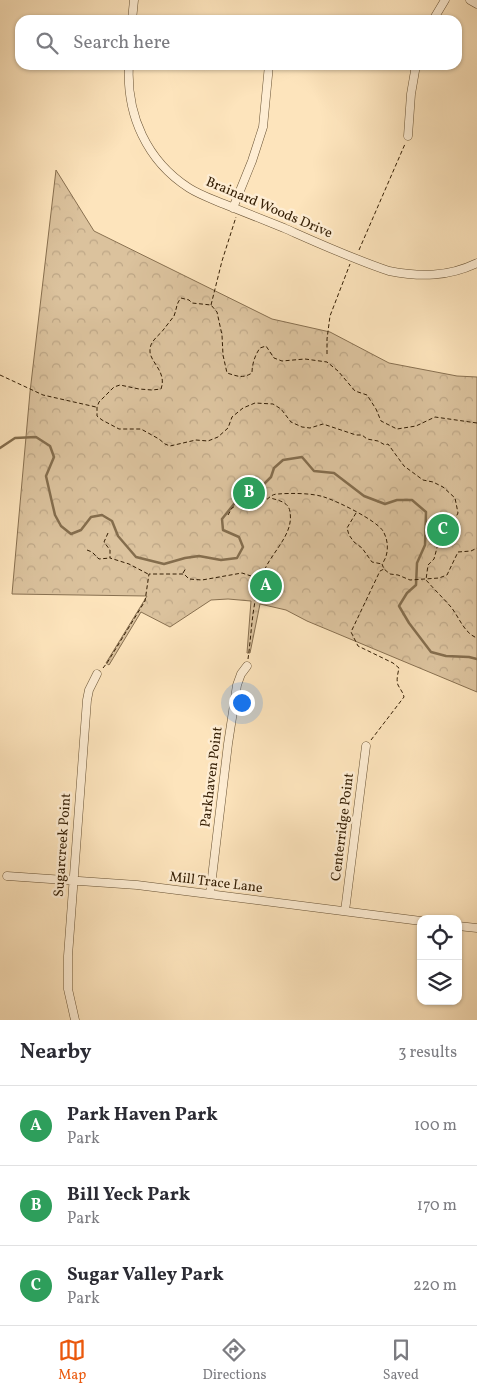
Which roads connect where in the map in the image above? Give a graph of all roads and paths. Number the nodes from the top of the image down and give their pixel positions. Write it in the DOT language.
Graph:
graph roads {
  1 [pos="134,0"];
  2 [pos="445,0"];
  3 [pos="470,0"];
  4 [pos="477,4"];
  5 [pos="132,15"];
  6 [pos="435,15"];
  7 [pos="129,70"];
  8 [pos="269,70"];
  9 [pos="415,70"];
  10 [pos="408,136"];
  11 [pos="236,209"];
  12 [pos="353,256"];
  13 [pos="477,263"];
  14 [pos="211,306"];
  15 [pos="327,354"];
  16 [pos="0,375"];
  17 [pos="96,407"];
  18 [pos="477,423"];
  19 [pos="269,498"];
  20 [pos="356,512"];
  21 [pos="228,514"];
  22 [pos="108,533"];
  23 [pos="477,548"];
  24 [pos="87,550"];
  25 [pos="110,558"];
  26 [pos="382,564"];
  27 [pos="186,568"];
  28 [pos="384,569"];
  29 [pos="149,574"];
  30 [pos="183,574"];
  31 [pos="260,579"];
  32 [pos="426,580"];
  33 [pos="477,638"];
  34 [pos="247,666"];
  35 [pos="97,674"];
  36 [pos="366,746"];
  37 [pos="7,876"];
  38 [pos="73,881"];
  39 [pos="210,894"];
  40 [pos="345,911"];
  41 [pos="417,920"];
  42 [pos="462,926"];
  43 [pos="477,928"];
  44 [pos="75,1020"];
  1 -- 5 [label="street"];
  2 -- 6 [label="street"];
  3 -- 4 [label="street"];
  7 -- 11 [label="street, Brainard Woods Drive"];
  8 -- 11 [label="street"];
  9 -- 10 [label="street"];
  10 -- 12 [label="path"];
  11 -- 12 [label="street, Brainard Woods Drive"];
  11 -- 14 [label="path"];
  12 -- 13 [label="street, Brainard Woods Drive"];
  12 -- 15 [label="path"];
  14 -- 17 [label="path"];
  14 -- 18 [label="path"];
  16 -- 17 [label="path"];
  17 -- 32 [label="path"];
  19 -- 20 [label="path"];
  19 -- 21 [label="path"];
  19 -- 31 [label="path"];
  20 -- 26 [label="path"];
  20 -- 26 [label="path"];
  22 -- 25 [label="path"];
  23 -- 32 [label="path"];
  24 -- 25 [label="path"];
  25 -- 29 [label="path"];
  26 -- 28 [label="path"];
  27 -- 30 [label="path"];
  28 -- 32 [label="path"];
  28 -- 36 [label="path"];
  29 -- 30 [label="path"];
  29 -- 35 [label="path"];
  30 -- 31 [label="path"];
  31 -- 34 [label="path"];
  32 -- 33 [label="path"];
  34 -- 39 [label="street, Parkhaven Point"];
  35 -- 38 [label="street, Sugarcreek Point"];
  36 -- 40 [label="street, Centerridge Point"];
  37 -- 38 [label="street, Mill Trace Lane"];
  38 -- 39 [label="street, Mill Trace Lane"];
  38 -- 44 [label="street, Sugarcreek Point"];
  39 -- 40 [label="street, Mill Trace Lane"];
  40 -- 41 [label="street, Mill Trace Lane"];
  42 -- 43 [label="street"];
}
